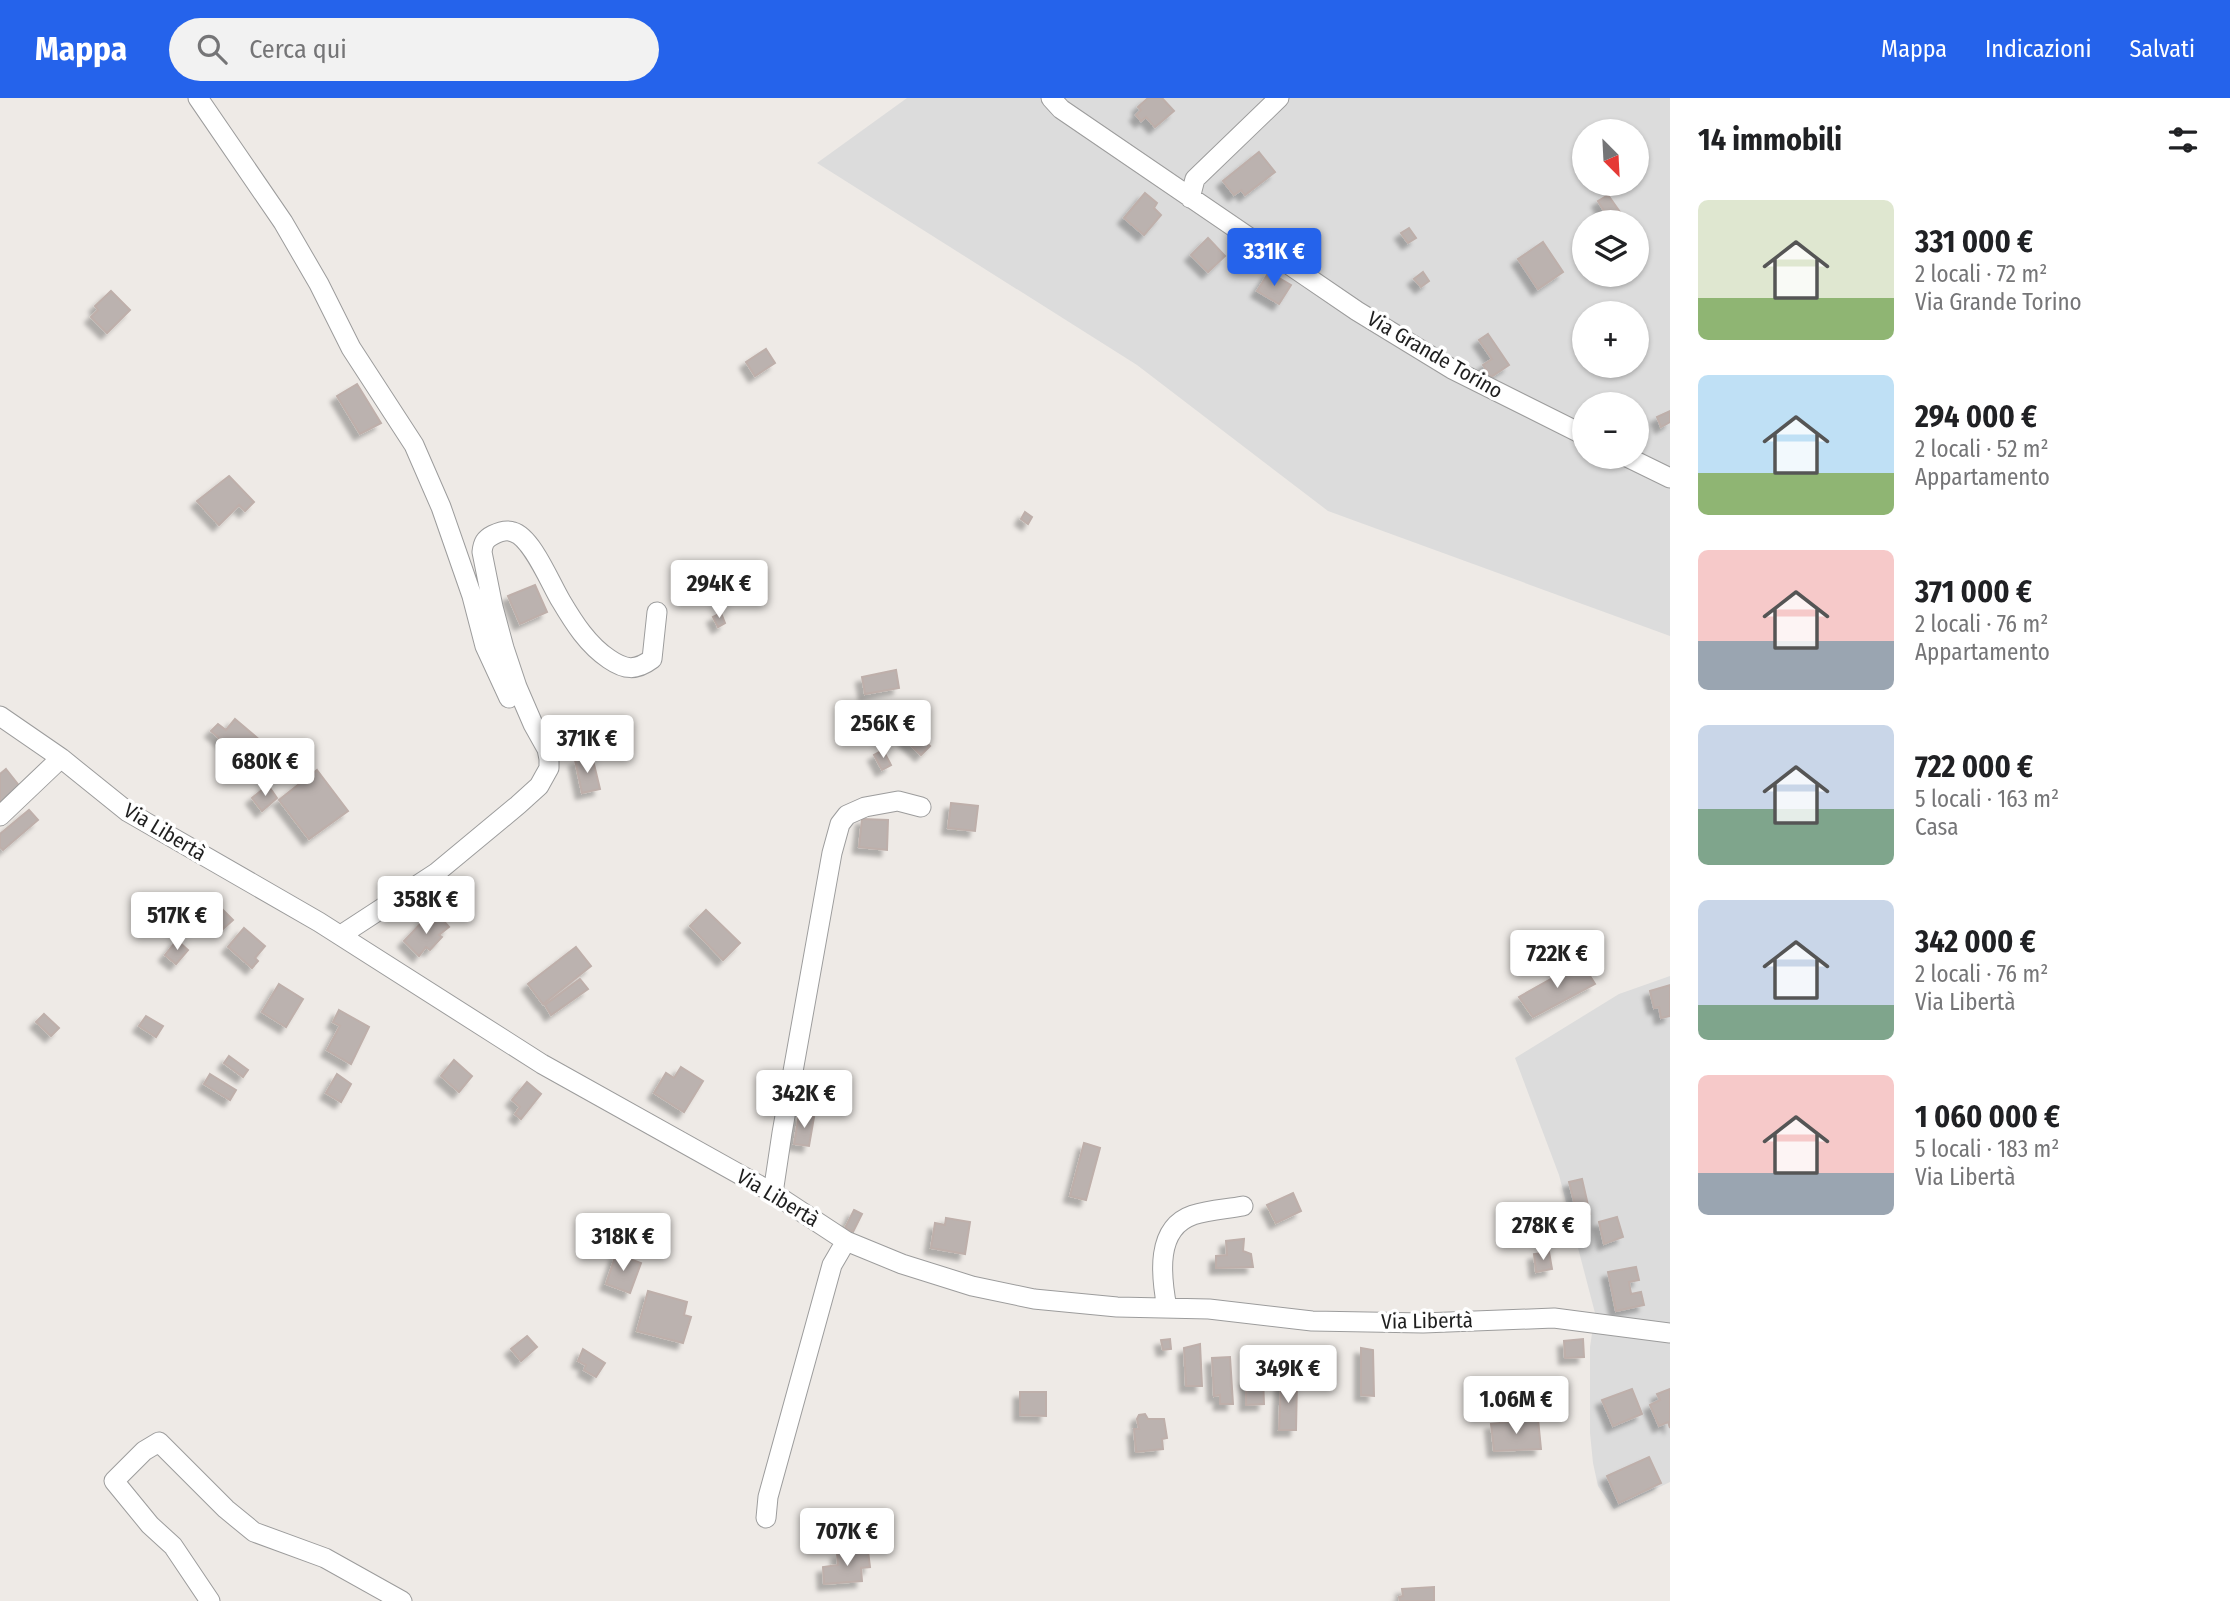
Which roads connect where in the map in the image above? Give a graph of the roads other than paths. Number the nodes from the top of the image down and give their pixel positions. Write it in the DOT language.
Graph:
graph roads {
  1 [pos="198,98"];
  2 [pos="1051,98"];
  3 [pos="1279,98"];
  4 [pos="1190,198"];
  5 [pos="1572,429"];
  6 [pos="1649,468"];
  7 [pos="1670,478"];
  8 [pos="657,612"];
  9 [pos="0,716"];
  10 [pos="61,758"];
  11 [pos="549,768"];
  12 [pos="921,807"];
  13 [pos="0,816"];
  14 [pos="341,935"];
  15 [pos="774,1193"];
  16 [pos="1243,1206"];
  17 [pos="846,1241"];
  18 [pos="1167,1308"];
  19 [pos="1670,1334"];
  20 [pos="766,1518"];
  21 [pos="210,1601"];
  22 [pos="402,1601"];
  1 -- 11 [label="street"];
  2 -- 4 [label="street, Via Grande Torino"];
  3 -- 4 [label="street"];
  4 -- 5 [label="street, Via Grande Torino"];
  6 -- 7 [label="street"];
  8 -- 11 [label="street"];
  9 -- 10 [label="street, Via Libertà"];
  10 -- 13 [label="street"];
  10 -- 14 [label="street, Via Libertà"];
  11 -- 14 [label="street"];
  12 -- 15 [label="street"];
  14 -- 15 [label="street, Via Libertà"];
  15 -- 17 [label="street, Via Libertà"];
  16 -- 18 [label="street"];
  17 -- 18 [label="street, Via Libertà"];
  17 -- 20 [label="street"];
  18 -- 19 [label="street, Via Libertà"];
  21 -- 22 [label="street"];
}
